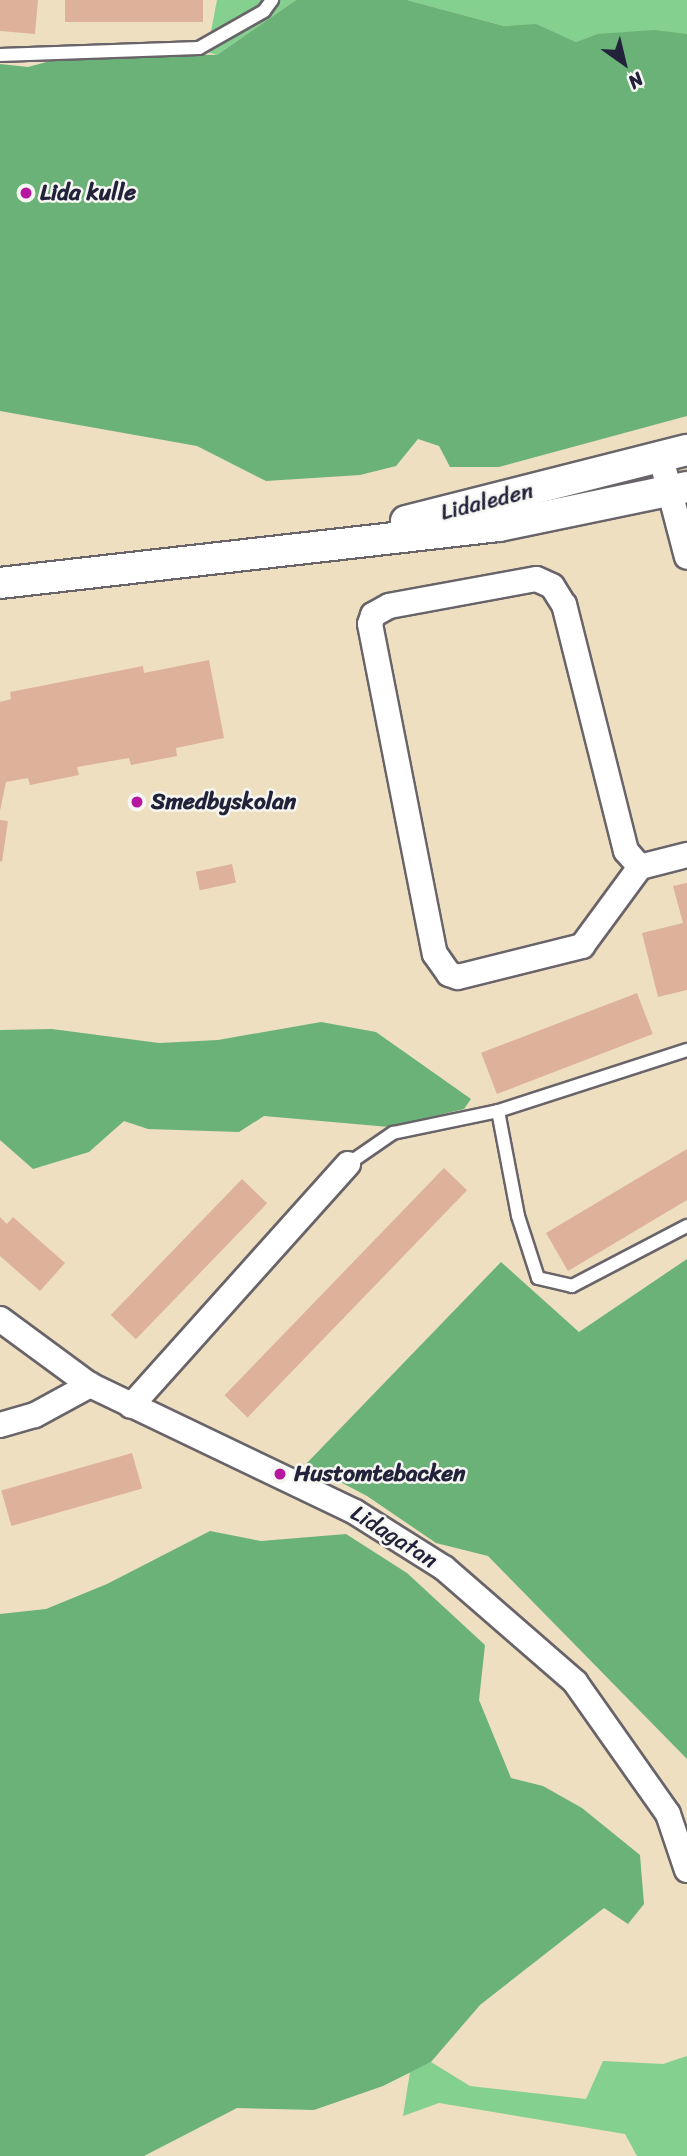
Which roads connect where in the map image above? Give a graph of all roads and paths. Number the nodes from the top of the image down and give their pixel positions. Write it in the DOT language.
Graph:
graph roads {
  1 [pos="272,0"];
  2 [pos="0,55"];
  3 [pos="674,454"];
  4 [pos="678,489"];
  5 [pos="286,550"];
  6 [pos="687,557"];
  7 [pos="0,583"];
  8 [pos="687,855"];
  9 [pos="640,867"];
  10 [pos="687,1051"];
  11 [pos="498,1111"];
  12 [pos="348,1164"];
  13 [pos="687,1226"];
  14 [pos="0,1319"];
  15 [pos="90,1385"];
  16 [pos="131,1406"];
  17 [pos="0,1425"];
  18 [pos="687,1870"];
  1 -- 2 [label="lane"];
  3 -- 4 [label="street"];
  3 -- 5 [label="street, Lidaleden"];
  4 -- 5 [label="street, Lidaleden"];
  4 -- 6 [label="street"];
  5 -- 7 [label="street, Lidaleden"];
  8 -- 9 [label="street"];
  9 -- 9 [label="street"];
  10 -- 11 [label="lane"];
  11 -- 12 [label="lane"];
  11 -- 13 [label="lane"];
  12 -- 16 [label="street"];
  14 -- 15 [label="street, Lidagatan"];
  15 -- 16 [label="street, Lidagatan"];
  15 -- 17 [label="street"];
  16 -- 18 [label="street, Lidagatan"];
}
